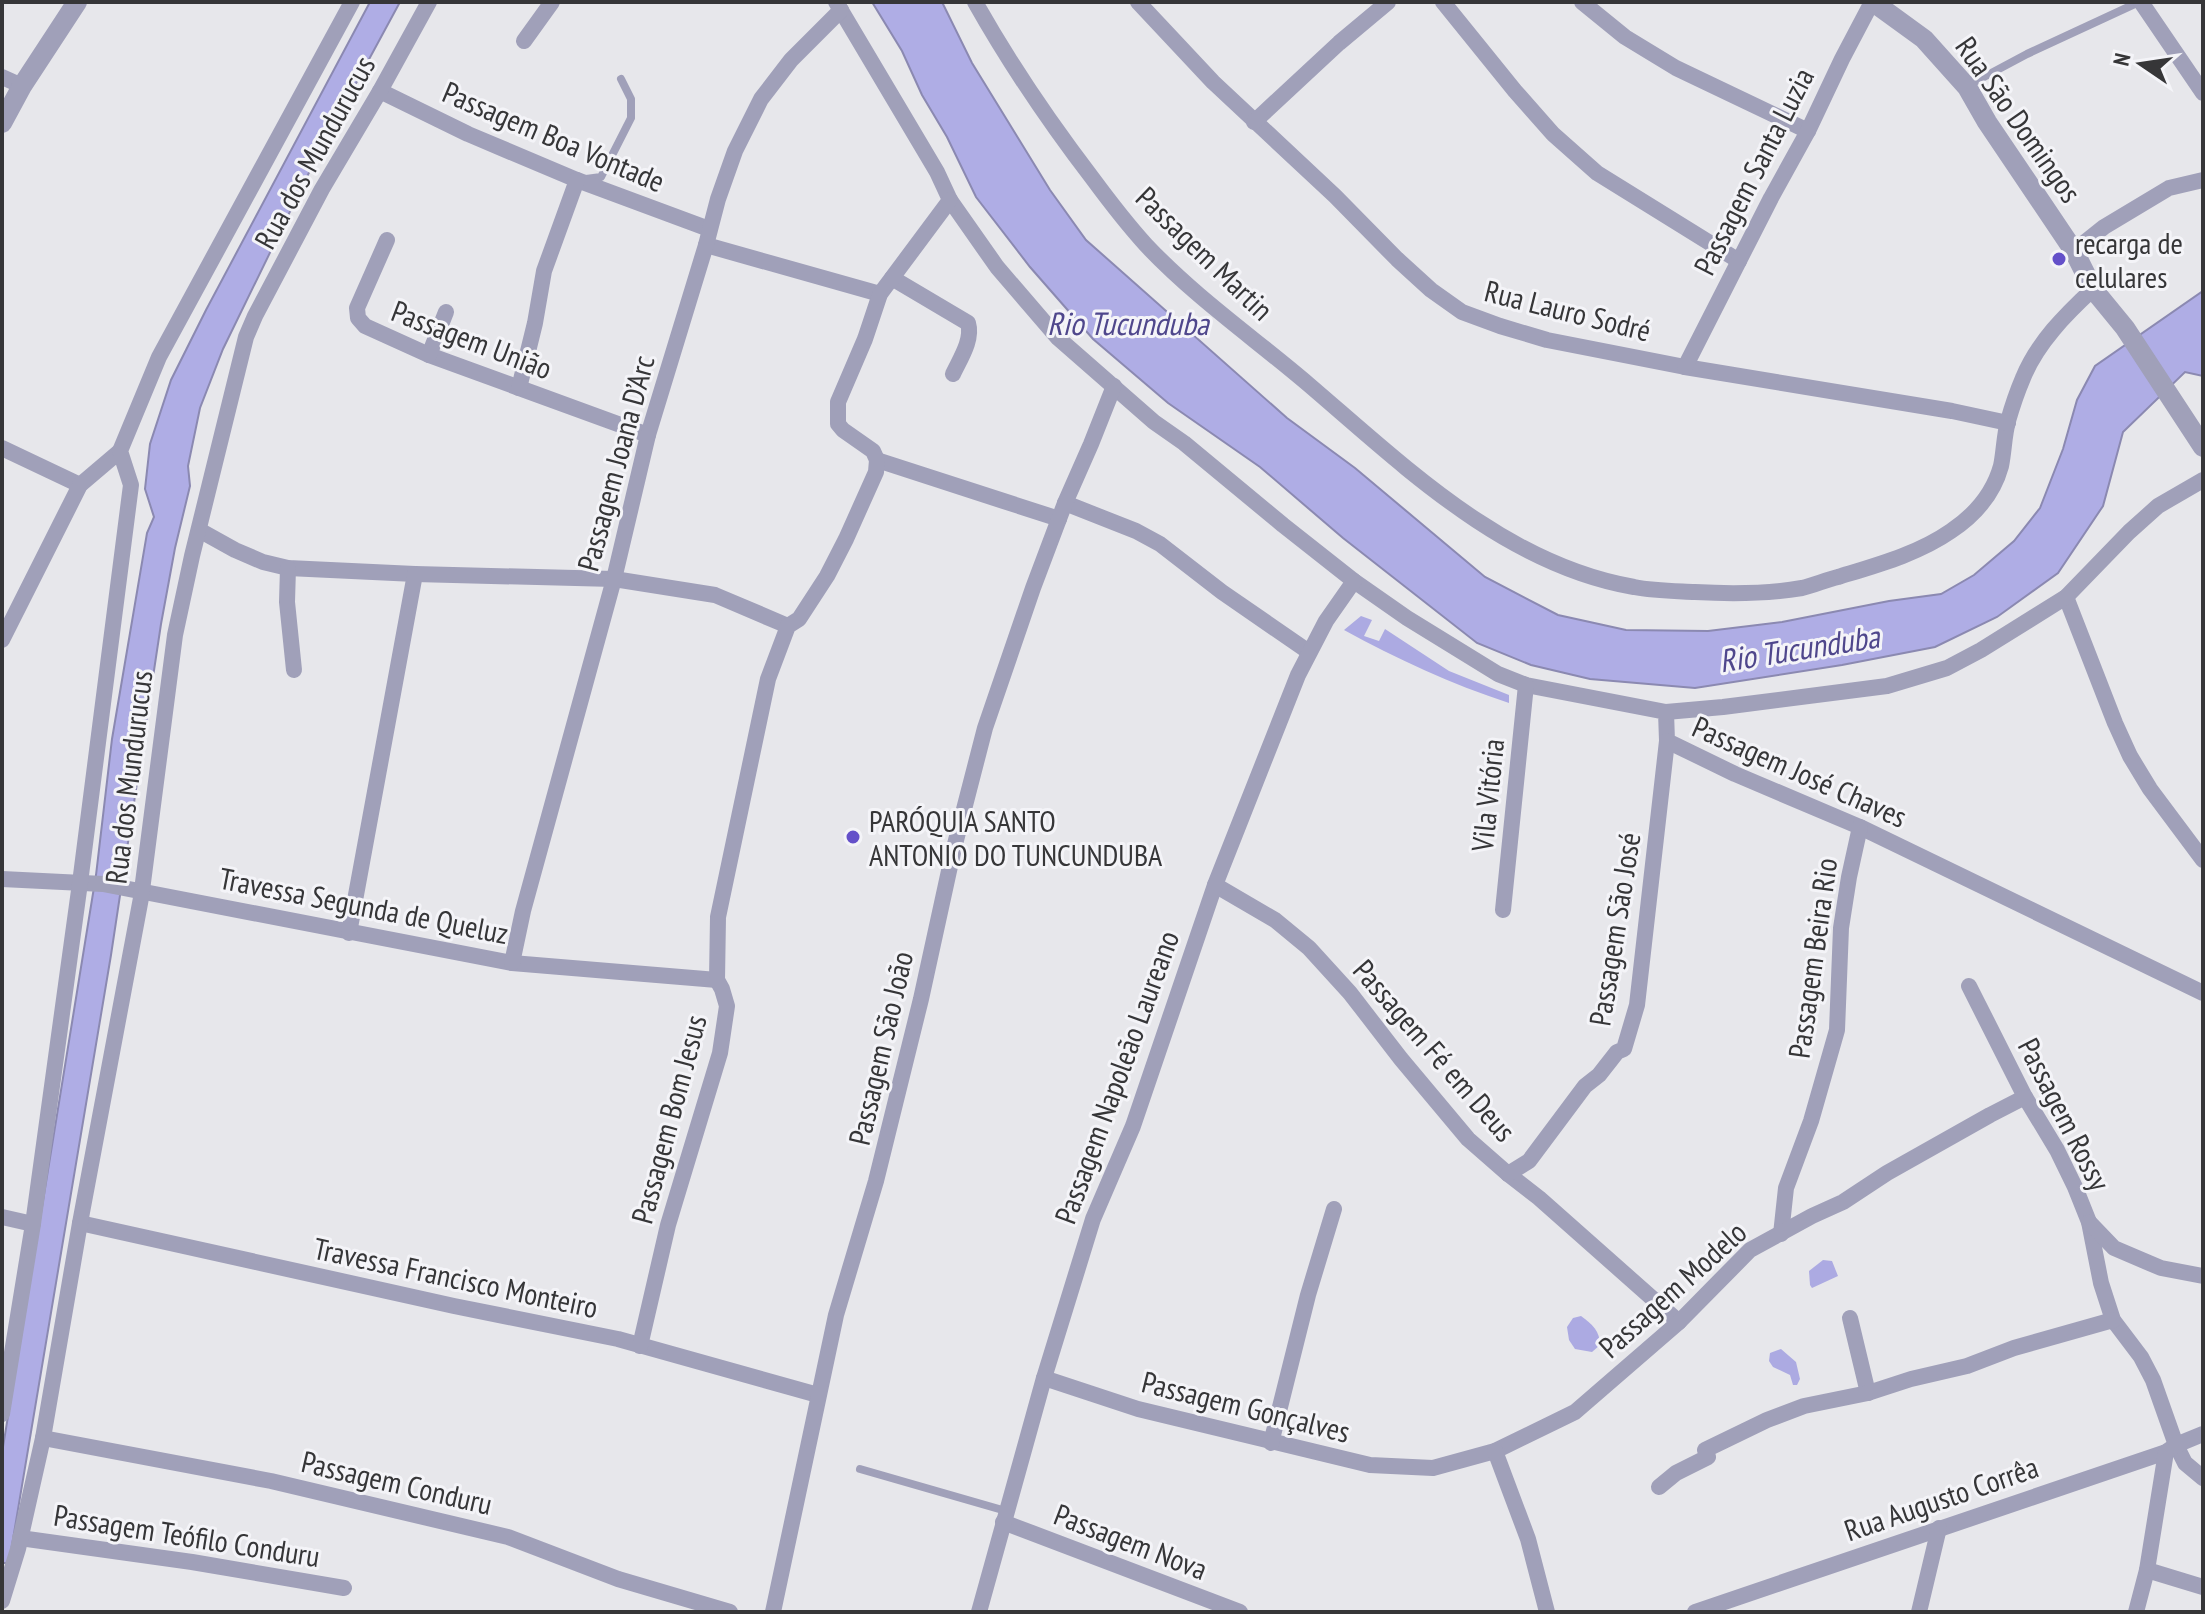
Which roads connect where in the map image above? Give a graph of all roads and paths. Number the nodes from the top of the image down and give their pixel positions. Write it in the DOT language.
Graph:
graph roads {
  1 [pos="77,2"];
  2 [pos="352,2"];
  3 [pos="429,2"];
  4 [pos="552,2"];
  5 [pos="975,2"];
  6 [pos="1138,2"];
  7 [pos="1388,2"];
  8 [pos="1443,2"];
  9 [pos="1582,2"];
  10 [pos="1873,2"];
  11 [pos="2140,2"];
  12 [pos="838,6"];
  13 [pos="1894,9"];
  14 [pos="524,41"];
  15 [pos="2,77"];
  16 [pos="621,79"];
  17 [pos="22,86"];
  18 [pos="1967,87"];
  19 [pos="380,91"];
  20 [pos="2203,93"];
  21 [pos="1254,122"];
  22 [pos="2,123"];
  23 [pos="1808,131"];
  24 [pos="577,180"];
  25 [pos="2203,180"];
  26 [pos="950,200"];
  27 [pos="707,237"];
  28 [pos="387,240"];
  29 [pos="2074,251"];
  30 [pos="1739,261"];
  31 [pos="892,278"];
  32 [pos="2093,289"];
  33 [pos="880,294"];
  34 [pos="446,312"];
  35 [pos="429,355"];
  36 [pos="1685,367"];
  37 [pos="953,374"];
  38 [pos="1114,386"];
  39 [pos="519,388"];
  40 [pos="2008,423"];
  41 [pos="648,435"];
  42 [pos="2203,447"];
  43 [pos="2,448"];
  44 [pos="120,451"];
  45 [pos="877,460"];
  46 [pos="2203,480"];
  47 [pos="80,485"];
  48 [pos="1062,511"];
  49 [pos="199,530"];
  50 [pos="288,568"];
  51 [pos="415,574"];
  52 [pos="614,579"];
  53 [pos="1354,581"];
  54 [pos="2066,597"];
  55 [pos="788,626"];
  56 [pos="2,640"];
  57 [pos="1309,652"];
  58 [pos="294,670"];
  59 [pos="1526,685"];
  60 [pos="1666,712"];
  61 [pos="1667,741"];
  62 [pos="1860,827"];
  63 [pos="2203,860"];
  64 [pos="2,879"];
  65 [pos="80,883"];
  66 [pos="1215,885"];
  67 [pos="136,890"];
  68 [pos="1503,910"];
  69 [pos="349,933"];
  70 [pos="512,963"];
  71 [pos="717,980"];
  72 [pos="1969,986"];
  73 [pos="2203,993"];
  74 [pos="2025,1097"];
  75 [pos="1508,1174"];
  76 [pos="1334,1209"];
  77 [pos="2,1217"];
  78 [pos="2089,1222"];
  79 [pos="80,1223"];
  80 [pos="33,1224"];
  81 [pos="1781,1234"];
  82 [pos="2203,1276"];
  83 [pos="1850,1318"];
  84 [pos="2113,1320"];
  85 [pos="1679,1322"];
  86 [pos="640,1346"];
  87 [pos="1044,1378"];
  88 [pos="1868,1393"];
  89 [pos="818,1395"];
  90 [pos="2,1414"];
  91 [pos="2203,1434"];
  92 [pos="43,1438"];
  93 [pos="1271,1443"];
  94 [pos="2171,1448"];
  95 [pos="1495,1451"];
  96 [pos="1438,1467"];
  97 [pos="860,1469"];
  98 [pos="2203,1478"];
  99 [pos="1659,1487"];
  100 [pos="1004,1516"];
  101 [pos="1939,1528"];
  102 [pos="20,1538"];
  103 [pos="2147,1570"];
  104 [pos="2203,1587"];
  105 [pos="344,1588"];
  106 [pos="2,1601"];
  107 [pos="730,1612"];
  108 [pos="773,1612"];
  109 [pos="979,1612"];
  110 [pos="1240,1612"];
  111 [pos="1547,1612"];
  112 [pos="1695,1612"];
  113 [pos="1919,1612"];
  114 [pos="2136,1612"];
  1 -- 17 [label="street"];
  2 -- 44 [label="street, Rua dos Mundurucus"];
  3 -- 19 [label="street, Rua dos Mundurucus"];
  4 -- 14 [label="street"];
  5 -- 40 [label="street, Passagem Martin"];
  6 -- 21 [label="street, Rua Lauro Sodré"];
  7 -- 21 [label="street"];
  8 -- 30 [label="street"];
  9 -- 23 [label="street"];
  10 -- 13 [label="street, Rua São Domingos"];
  10 -- 23 [label="street, Passagem Santa Luzia"];
  11 -- 18 [label="lane"];
  11 -- 20 [label="street"];
  12 -- 26 [label="street, Passagem José Chaves"];
  12 -- 27 [label="street, Passagem Joana D’Arc"];
  13 -- 18 [label="street, Rua São Domingos"];
  15 -- 17 [label="street"];
  16 -- 24 [label="lane"];
  17 -- 22 [label="street"];
  18 -- 29 [label="street, Rua São Domingos"];
  19 -- 24 [label="street, Passagem Boa Vontade"];
  19 -- 49 [label="street, Rua dos Mundurucus"];
  21 -- 36 [label="street, Rua Lauro Sodré"];
  23 -- 30 [label="street, Passagem Santa Luzia"];
  24 -- 27 [label="street, Passagem Boa Vontade"];
  24 -- 39 [label="street"];
  25 -- 29 [label="street"];
  26 -- 31 [label="street"];
  26 -- 38 [label="street, Passagem José Chaves"];
  27 -- 33 [label="street, Passagem Boa Vontade"];
  27 -- 41 [label="street, Passagem Joana D’Arc"];
  28 -- 35 [label="street, Passagem União"];
  29 -- 32 [label="street, Rua São Domingos"];
  30 -- 36 [label="street, Passagem Santa Luzia"];
  31 -- 33 [label="street"];
  31 -- 37 [label="street"];
  32 -- 40 [label="street, Passagem Martin"];
  32 -- 42 [label="street, Rua São Domingos"];
  33 -- 45 [label="street"];
  34 -- 35 [label="street"];
  35 -- 39 [label="street, Passagem União"];
  36 -- 40 [label="street, Rua Lauro Sodré"];
  38 -- 48 [label="street, Passagem São João"];
  38 -- 53 [label="street, Passagem José Chaves"];
  39 -- 41 [label="street, Passagem União"];
  41 -- 52 [label="street, Passagem Joana D’Arc"];
  43 -- 47 [label="street"];
  44 -- 47 [label="street"];
  44 -- 65 [label="street, Rua dos Mundurucus"];
  45 -- 48 [label="street"];
  45 -- 55 [label="street, Passagem Bom Jesus"];
  46 -- 54 [label="street"];
  47 -- 56 [label="street"];
  48 -- 57 [label="street"];
  48 -- 89 [label="street, Passagem São João"];
  49 -- 50 [label="street"];
  49 -- 67 [label="street, Rua dos Mundurucus"];
  50 -- 51 [label="street"];
  50 -- 58 [label="street"];
  51 -- 52 [label="street"];
  51 -- 69 [label="street"];
  52 -- 55 [label="street"];
  52 -- 70 [label="street, Passagem Joana D’Arc"];
  53 -- 57 [label="street, Passagem Napoleão Laureano"];
  53 -- 59 [label="street, Passagem José Chaves"];
  54 -- 60 [label="street"];
  54 -- 63 [label="street"];
  55 -- 71 [label="street, Passagem Bom Jesus"];
  57 -- 66 [label="street, Passagem Napoleão Laureano"];
  59 -- 60 [label="street, Passagem José Chaves"];
  59 -- 68 [label="street, Vila Vitória"];
  60 -- 61 [label="street, Passagem José Chaves"];
  61 -- 62 [label="street, Passagem José Chaves"];
  61 -- 75 [label="street, Passagem São José"];
  62 -- 73 [label="street, Passagem José Chaves"];
  62 -- 81 [label="street, Passagem Beira Rio"];
  64 -- 65 [label="street, Travessa Segunda de Queluz"];
  65 -- 67 [label="street, Travessa Segunda de Queluz"];
  65 -- 80 [label="street, Rua dos Mundurucus"];
  66 -- 75 [label="street, Passagem Fé em Deus"];
  66 -- 87 [label="street, Passagem Napoleão Laureano"];
  67 -- 69 [label="street, Travessa Segunda de Queluz"];
  67 -- 79 [label="street, Rua dos Mundurucus"];
  69 -- 70 [label="street, Travessa Segunda de Queluz"];
  70 -- 71 [label="street, Travessa Segunda de Queluz"];
  71 -- 86 [label="street, Passagem Bom Jesus"];
  72 -- 74 [label="street, Passagem Rossy"];
  74 -- 78 [label="street, Passagem Rossy"];
  74 -- 81 [label="street, Passagem Modelo"];
  75 -- 85 [label="street, Passagem Fé em Deus"];
  76 -- 93 [label="street"];
  77 -- 80 [label="street"];
  78 -- 82 [label="street"];
  78 -- 84 [label="street, Passagem Rossy"];
  79 -- 86 [label="street, Travessa Francisco Monteiro"];
  79 -- 92 [label="street, Rua dos Mundurucus"];
  80 -- 90 [label="street, Rua dos Mundurucus"];
  81 -- 85 [label="street, Passagem Modelo"];
  83 -- 88 [label="street"];
  84 -- 88 [label="street"];
  84 -- 94 [label="street, Passagem Rossy"];
  85 -- 95 [label="street, Passagem Modelo"];
  86 -- 89 [label="street, Travessa Francisco Monteiro"];
  87 -- 93 [label="street, Passagem Gonçalves"];
  87 -- 100 [label="street, Passagem Napoleão Laureano"];
  88 -- 99 [label="street"];
  89 -- 108 [label="street, Passagem São João"];
  91 -- 94 [label="street, Rua Augusto Corrêa"];
  92 -- 102 [label="street, Rua dos Mundurucus"];
  92 -- 107 [label="street, Passagem Conduru"];
  93 -- 96 [label="street, Passagem Gonçalves"];
  94 -- 98 [label="street"];
  94 -- 101 [label="street, Rua Augusto Corrêa"];
  94 -- 103 [label="street, Passagem Rossy"];
  95 -- 96 [label="street, Passagem Modelo"];
  95 -- 111 [label="street"];
  97 -- 100 [label="lane"];
  100 -- 109 [label="street, Passagem Napoleão Laureano"];
  100 -- 110 [label="street, Passagem Nova"];
  101 -- 112 [label="street, Rua Augusto Corrêa"];
  101 -- 113 [label="street"];
  102 -- 105 [label="street, Passagem Teófilo Conduru"];
  102 -- 106 [label="street, Rua dos Mundurucus"];
  103 -- 104 [label="street"];
  103 -- 114 [label="street, Passagem Rossy"];
}
